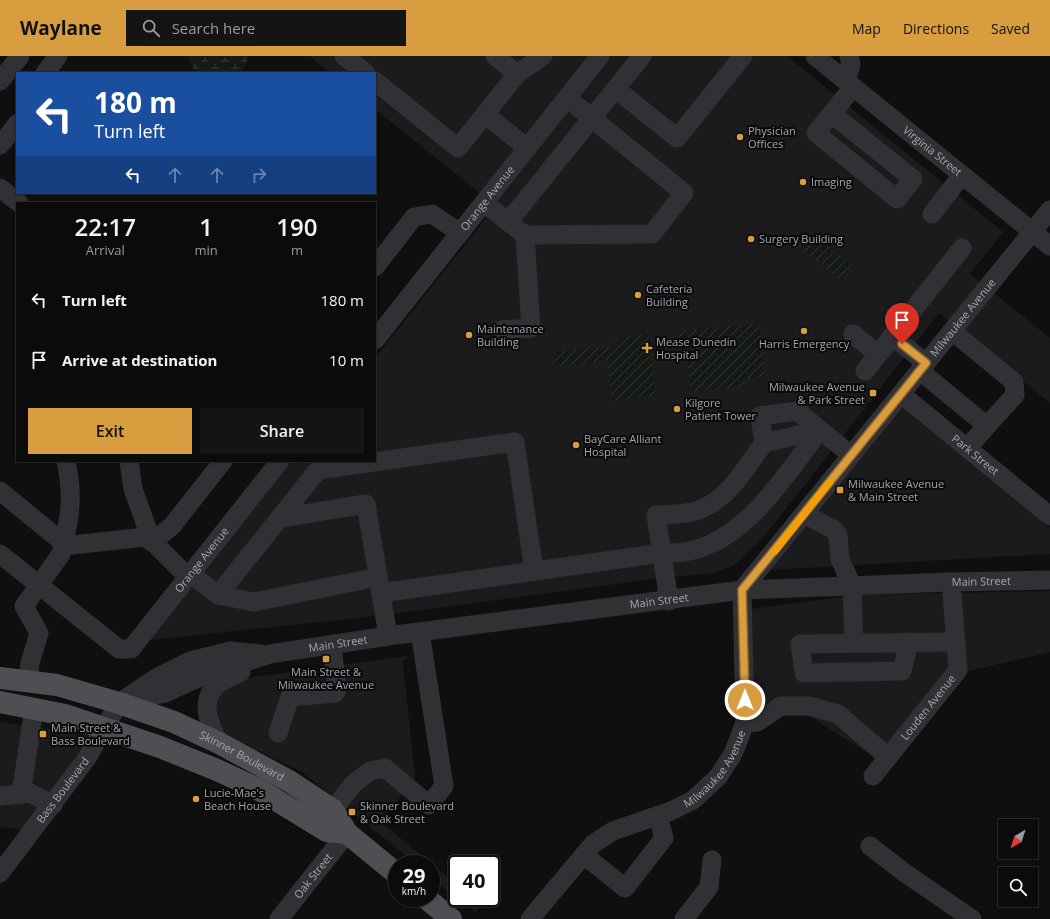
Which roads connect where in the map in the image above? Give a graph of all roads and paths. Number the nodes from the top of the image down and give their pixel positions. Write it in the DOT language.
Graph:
graph roads {
  1 [pos="58,56"];
  2 [pos="344,56"];
  3 [pos="495,56"];
  4 [pos="543,56"];
  5 [pos="600,56"];
  6 [pos="642,56"];
  7 [pos="744,56"];
  8 [pos="815,56"];
  9 [pos="849,56"];
  10 [pos="46,72"];
  11 [pos="365,72"];
  12 [pos="517,74"];
  13 [pos="376,82"];
  14 [pos="850,84"];
  15 [pos="616,89"];
  16 [pos="567,98"];
  17 [pos="485,114"];
  18 [pos="832,114"];
  19 [pos="592,118"];
  20 [pos="16,125"];
  21 [pos="0,145"];
  22 [pos="528,148"];
  23 [pos="962,175"];
  24 [pos="0,188"];
  25 [pos="18,202"];
  26 [pos="484,203"];
  27 [pos="1050,210"];
  28 [pos="932,214"];
  29 [pos="508,222"];
  30 [pos="1032,232"];
  31 [pos="460,233"];
  32 [pos="525,235"];
  33 [pos="1050,246"];
  34 [pos="962,248"];
  35 [pos="376,266"];
  36 [pos="502,330"];
  37 [pos="952,331"];
  38 [pos="853,334"];
  39 [pos="892,336"];
  40 [pos="376,339"];
  41 [pos="878,354"];
  42 [pos="923,367"];
  43 [pos="865,371"];
  44 [pos="901,394"];
  45 [pos="987,426"];
  46 [pos="820,430"];
  47 [pos="764,443"];
  48 [pos="967,448"];
  49 [pos="851,455"];
  50 [pos="376,459"];
  51 [pos="66,462"];
  52 [pos="129,462"];
  53 [pos="222,462"];
  54 [pos="279,462"];
  55 [pos="347,462"];
  56 [pos="313,466"];
  57 [pos="0,491"];
  58 [pos="804,514"];
  59 [pos="1050,516"];
  60 [pos="280,518"];
  61 [pos="152,542"];
  62 [pos="63,546"];
  63 [pos="662,553"];
  64 [pos="3,560"];
  65 [pos="534,571"];
  66 [pos="189,576"];
  67 [pos="1050,580"];
  68 [pos="951,582"];
  69 [pos="38,585"];
  70 [pos="380,585"];
  71 [pos="852,586"];
  72 [pos="742,590"];
  73 [pos="218,595"];
  74 [pos="669,601"];
  75 [pos="420,632"];
  76 [pos="388,636"];
  77 [pos="909,642"];
  78 [pos="956,642"];
  79 [pos="854,643"];
  80 [pos="332,645"];
  81 [pos="270,654"];
  82 [pos="0,678"];
  83 [pos="28,681"];
  84 [pos="0,702"];
  85 [pos="119,702"];
  86 [pos="34,708"];
  87 [pos="745,723"];
  88 [pos="104,728"];
  89 [pos="278,733"];
  90 [pos="219,743"];
  91 [pos="888,757"];
  92 [pos="873,776"];
  93 [pos="20,794"];
  94 [pos="0,796"];
  95 [pos="53,805"];
  96 [pos="333,810"];
  97 [pos="658,816"];
  98 [pos="347,833"];
  99 [pos="870,846"];
  100 [pos="584,856"];
  101 [pos="712,860"];
  102 [pos="388,867"];
  103 [pos="0,873"];
  104 [pos="437,907"];
  105 [pos="279,919"];
  106 [pos="451,919"];
  107 [pos="530,919"];
  108 [pos="684,919"];
  109 [pos="972,919"];
  1 -- 10 [label="street"];
  2 -- 11 [label="street"];
  3 -- 12 [label="street"];
  4 -- 12 [label="street"];
  5 -- 16 [label="street, Orange Avenue"];
  6 -- 15 [label="street"];
  7 -- 15 [label="street"];
  8 -- 14 [label="street, Virginia Street"];
  9 -- 14 [label="street"];
  12 -- 17 [label="street"];
  13 -- 17 [label="street"];
  14 -- 18 [label="street"];
  14 -- 23 [label="street, Virginia Street"];
  15 -- 19 [label="street"];
  16 -- 19 [label="street"];
  16 -- 22 [label="street, Orange Avenue"];
  17 -- 22 [label="street"];
  18 -- 18 [label="street"];
  19 -- 29 [label="street"];
  19 -- 32 [label="street"];
  20 -- 21 [label="street"];
  22 -- 26 [label="street, Orange Avenue"];
  23 -- 28 [label="street"];
  23 -- 30 [label="street, Virginia Street"];
  24 -- 25 [label="street"];
  26 -- 29 [label="street"];
  26 -- 31 [label="street, Orange Avenue"];
  27 -- 30 [label="street, Milwaukee Avenue"];
  29 -- 32 [label="street"];
  30 -- 33 [label="street, Virginia Street"];
  30 -- 37 [label="street, Milwaukee Avenue"];
  31 -- 35 [label="street"];
  31 -- 40 [label="street, Orange Avenue"];
  32 -- 36 [label="street"];
  34 -- 39 [label="street"];
  37 -- 42 [label="street, Milwaukee Avenue"];
  37 -- 45 [label="street"];
  38 -- 41 [label="street"];
  39 -- 41 [label="street"];
  39 -- 42 [label="street"];
  41 -- 43 [label="street"];
  42 -- 44 [label="street, Milwaukee Avenue"];
  42 -- 45 [label="street"];
  44 -- 48 [label="street, Park Street"];
  44 -- 49 [label="street, Milwaukee Avenue"];
  45 -- 48 [label="street"];
  46 -- 47 [label="street"];
  46 -- 47 [label="street"];
  46 -- 49 [label="street"];
  46 -- 63 [label="street"];
  47 -- 63 [label="street"];
  48 -- 59 [label="street, Park Street"];
  49 -- 58 [label="street, Milwaukee Avenue"];
  50 -- 65 [label="street"];
  51 -- 62 [label="street"];
  52 -- 61 [label="street"];
  53 -- 61 [label="street"];
  54 -- 66 [label="street, Orange Avenue"];
  55 -- 56 [label="street"];
  56 -- 60 [label="street"];
  57 -- 62 [label="street"];
  58 -- 71 [label="street"];
  58 -- 72 [label="street, Milwaukee Avenue"];
  60 -- 70 [label="street"];
  60 -- 73 [label="street"];
  61 -- 62 [label="street"];
  61 -- 66 [label="street"];
  62 -- 69 [label="street"];
  63 -- 65 [label="street"];
  63 -- 74 [label="street"];
  64 -- 69 [label="street"];
  65 -- 70 [label="street"];
  66 -- 69 [label="street, Orange Avenue"];
  66 -- 73 [label="street"];
  67 -- 68 [label="street, Main Street"];
  68 -- 71 [label="street, Main Street"];
  68 -- 78 [label="street, Louden Avenue"];
  69 -- 83 [label="street"];
  70 -- 73 [label="street"];
  70 -- 76 [label="street"];
  71 -- 72 [label="street, Main Street"];
  71 -- 79 [label="street"];
  72 -- 74 [label="street, Main Street"];
  72 -- 87 [label="street, Milwaukee Avenue"];
  74 -- 75 [label="street, Main Street"];
  75 -- 76 [label="street, Main Street"];
  75 -- 96 [label="street"];
  76 -- 80 [label="street, Main Street"];
  77 -- 78 [label="street"];
  77 -- 79 [label="street"];
  77 -- 79 [label="street"];
  78 -- 91 [label="street, Louden Avenue"];
  80 -- 81 [label="street, Main Street"];
  80 -- 89 [label="street"];
  81 -- 85 [label="street, Main Street"];
  81 -- 90 [label="street"];
  82 -- 83 [label="main road, Main Street"];
  83 -- 85 [label="main road, Main Street"];
  84 -- 86 [label="main road"];
  85 -- 88 [label="street, Bass Boulevard"];
  85 -- 90 [label="main road, Skinner Boulevard"];
  86 -- 88 [label="main road"];
  86 -- 93 [label="street"];
  87 -- 91 [label="street"];
  87 -- 97 [label="street, Milwaukee Avenue"];
  88 -- 95 [label="street, Bass Boulevard"];
  88 -- 98 [label="main road, Skinner Boulevard"];
  90 -- 96 [label="main road, Skinner Boulevard"];
  91 -- 92 [label="street, Louden Avenue"];
  93 -- 94 [label="street"];
  93 -- 95 [label="street"];
  95 -- 103 [label="street, Bass Boulevard"];
  96 -- 98 [label="main road, Skinner Boulevard"];
  97 -- 100 [label="street, Milwaukee Avenue"];
  97 -- 100 [label="street"];
  98 -- 102 [label="main road, Skinner Boulevard"];
  98 -- 105 [label="street, Oak Street"];
  99 -- 109 [label="street"];
  100 -- 107 [label="street, Milwaukee Avenue"];
  101 -- 108 [label="street"];
  104 -- 106 [label="main road"];
}
